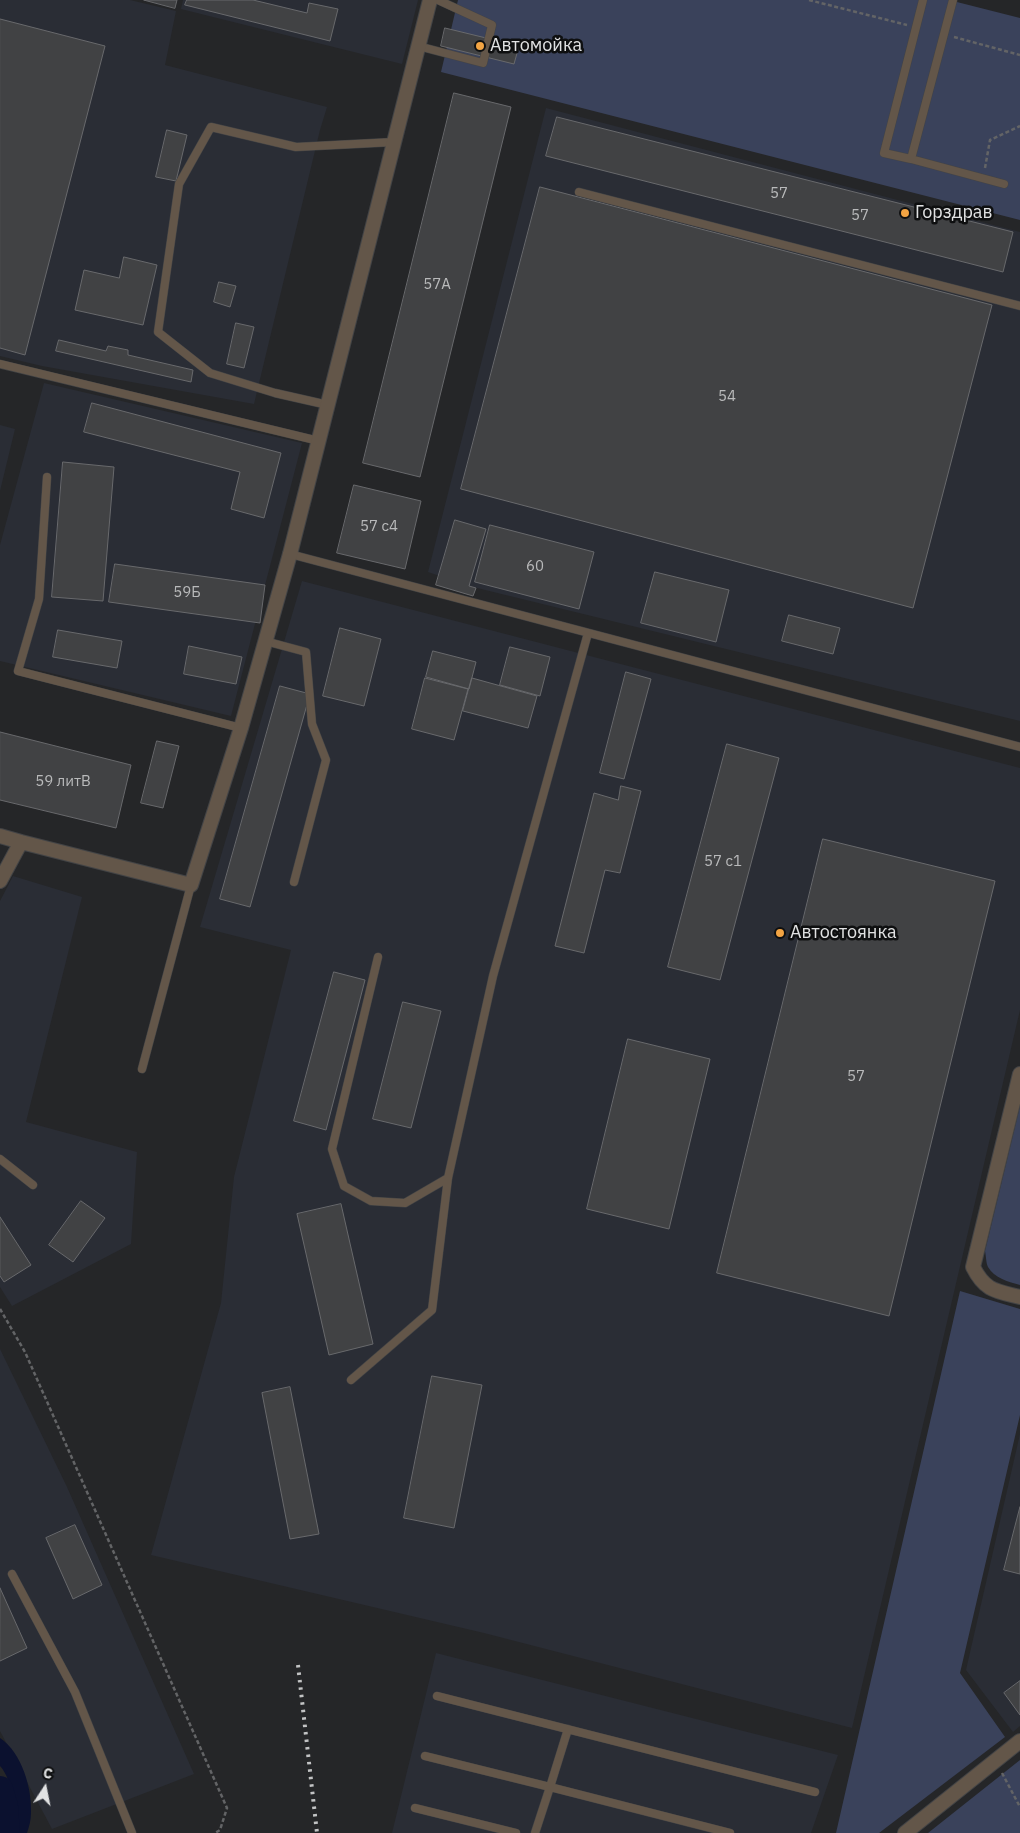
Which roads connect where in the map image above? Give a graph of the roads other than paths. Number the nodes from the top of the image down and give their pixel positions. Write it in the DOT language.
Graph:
graph roads {
  1 [pos="430,0"];
  2 [pos="438,0"];
  3 [pos="923,0"];
  4 [pos="953,0"];
  5 [pos="418,46"];
  6 [pos="394,142"];
  7 [pos="911,160"];
  8 [pos="1004,184"];
  9 [pos="579,192"];
  10 [pos="1020,306"];
  11 [pos="0,364"];
  12 [pos="328,405"];
  13 [pos="319,441"];
  14 [pos="47,477"];
  15 [pos="290,554"];
  16 [pos="588,634"];
  17 [pos="266,641"];
  18 [pos="240,728"];
  19 [pos="1020,747"];
  20 [pos="0,836"];
  21 [pos="21,842"];
  22 [pos="0,881"];
  23 [pos="294,882"];
  24 [pos="191,885"];
  25 [pos="378,957"];
  26 [pos="142,1069"];
  27 [pos="1019,1082"];
  28 [pos="0,1159"];
  29 [pos="448,1178"];
  30 [pos="33,1185"];
  31 [pos="1020,1298"];
  32 [pos="351,1380"];
  33 [pos="12,1574"];
  34 [pos="437,1696"];
  35 [pos="568,1729"];
  36 [pos="1020,1741"];
  37 [pos="425,1756"];
  38 [pos="550,1787"];
  39 [pos="815,1792"];
  40 [pos="416,1808"];
  41 [pos="132,1833"];
  42 [pos="516,1833"];
  43 [pos="535,1833"];
  44 [pos="730,1833"];
  45 [pos="904,1833"];
  1 -- 5 [label="street"];
  2 -- 5 [label="lane"];
  3 -- 7 [label="lane"];
  4 -- 7 [label="lane"];
  5 -- 6 [label="street"];
  6 -- 12 [label="street"];
  6 -- 12 [label="lane"];
  7 -- 8 [label="lane"];
  9 -- 10 [label="lane"];
  11 -- 13 [label="lane"];
  12 -- 13 [label="street"];
  13 -- 15 [label="street"];
  14 -- 18 [label="lane"];
  15 -- 16 [label="lane"];
  15 -- 17 [label="street"];
  16 -- 19 [label="lane"];
  16 -- 29 [label="lane"];
  17 -- 18 [label="street"];
  17 -- 23 [label="lane"];
  18 -- 24 [label="street"];
  20 -- 21 [label="street"];
  21 -- 22 [label="street"];
  21 -- 24 [label="street"];
  24 -- 26 [label="lane"];
  25 -- 29 [label="lane"];
  27 -- 31 [label="street"];
  28 -- 30 [label="lane"];
  29 -- 32 [label="lane"];
  33 -- 41 [label="lane"];
  34 -- 35 [label="lane"];
  35 -- 38 [label="lane"];
  35 -- 39 [label="lane"];
  36 -- 45 [label="street"];
  37 -- 38 [label="lane"];
  38 -- 43 [label="lane"];
  38 -- 44 [label="lane"];
  40 -- 42 [label="lane"];
}
